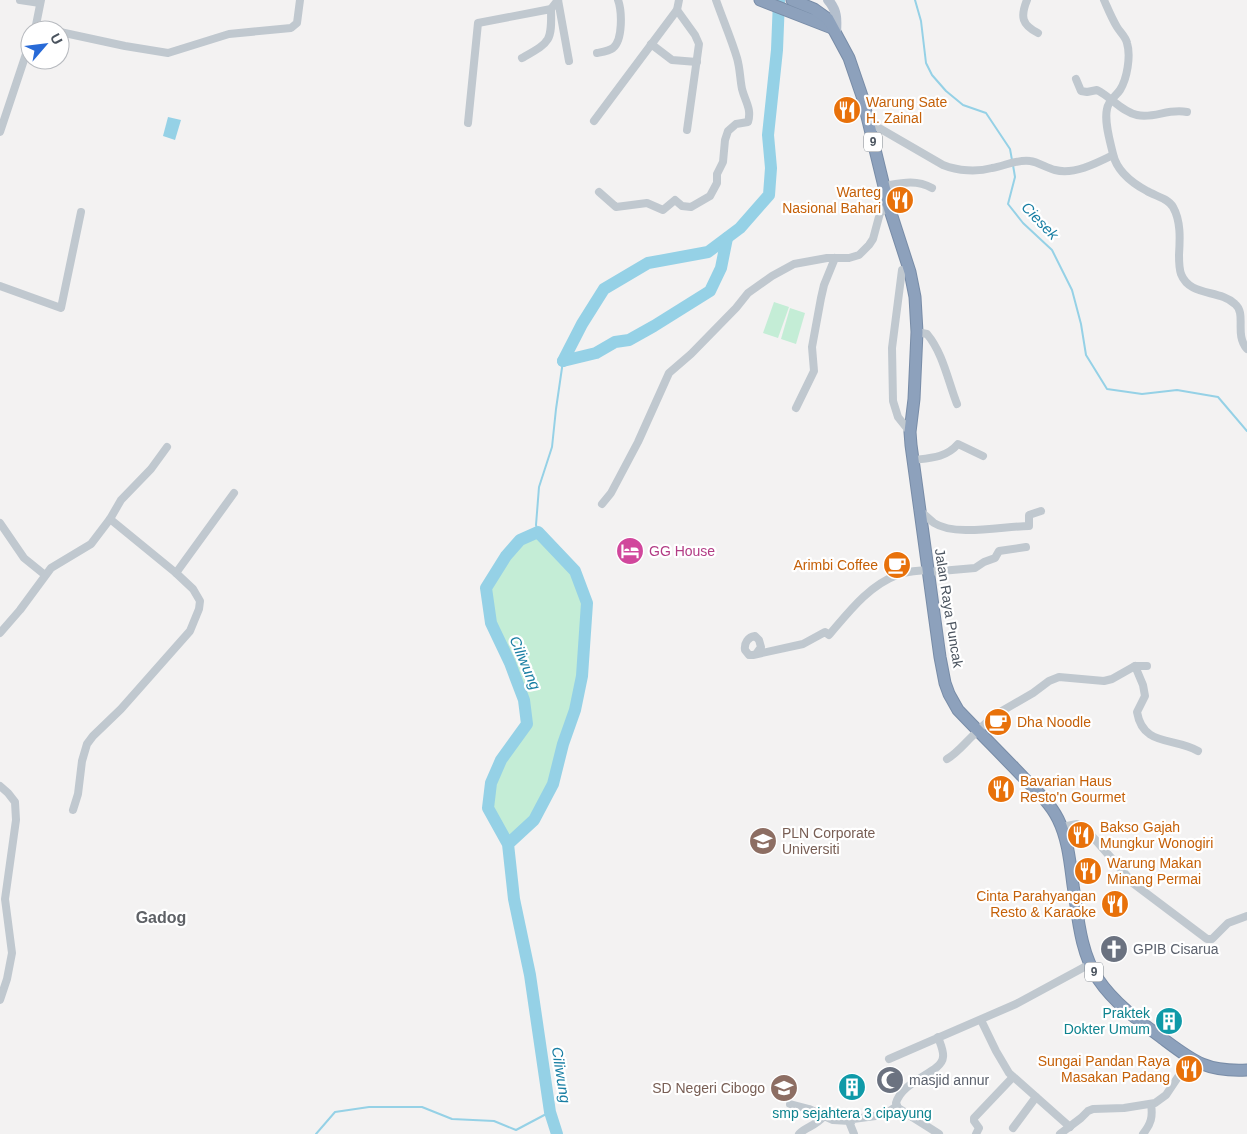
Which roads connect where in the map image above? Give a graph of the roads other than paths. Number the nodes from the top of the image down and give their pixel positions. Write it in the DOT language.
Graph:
graph roads {
  1 [pos="20,0"];
  2 [pos="300,0"];
  3 [pos="558,0"];
  4 [pos="618,0"];
  5 [pos="679,0"];
  6 [pos="716,0"];
  7 [pos="760,0"];
  8 [pos="792,0"];
  9 [pos="828,0"];
  10 [pos="1027,0"];
  11 [pos="1104,0"];
  12 [pos="41,2"];
  13 [pos="551,9"];
  14 [pos="677,10"];
  15 [pos="37,20"];
  16 [pos="830,26"];
  17 [pos="1038,33"];
  18 [pos="70,34"];
  19 [pos="651,44"];
  20 [pos="597,53"];
  21 [pos="522,58"];
  22 [pos="568,61"];
  23 [pos="697,62"];
  24 [pos="21,70"];
  25 [pos="1076,79"];
  26 [pos="1112,100"];
  27 [pos="1187,112"];
  28 [pos="594,121"];
  29 [pos="867,121"];
  30 [pos="468,123"];
  31 [pos="687,130"];
  32 [pos="0,132"];
  33 [pos="1113,155"];
  34 [pos="884,186"];
  35 [pos="932,188"];
  36 [pos="599,192"];
  37 [pos="889,207"];
  38 [pos="81,212"];
  39 [pos="835,258"];
  40 [pos="902,270"];
  41 [pos="0,286"];
  42 [pos="1236,304"];
  43 [pos="1247,306"];
  44 [pos="917,332"];
  45 [pos="1247,349"];
  46 [pos="957,404"];
  47 [pos="796,408"];
  48 [pos="910,432"];
  49 [pos="167,447"];
  50 [pos="983,456"];
  51 [pos="913,460"];
  52 [pos="234,493"];
  53 [pos="602,504"];
  54 [pos="919,510"];
  55 [pos="1041,511"];
  56 [pos="110,519"];
  57 [pos="0,522"];
  58 [pos="1026,547"];
  59 [pos="928,571"];
  60 [pos="176,573"];
  61 [pos="45,575"];
  62 [pos="0,633"];
  63 [pos="756,654"];
  64 [pos="1135,666"];
  65 [pos="1147,666"];
  66 [pos="978,731"];
  67 [pos="1198,751"];
  68 [pos="947,759"];
  69 [pos="0,786"];
  70 [pos="73,810"];
  71 [pos="1062,827"];
  72 [pos="1247,916"];
  73 [pos="1090,964"];
  74 [pos="0,1000"];
  75 [pos="981,1020"];
  76 [pos="938,1037"];
  77 [pos="889,1059"];
  78 [pos="1190,1060"];
  79 [pos="1247,1070"];
  80 [pos="1013,1077"];
  81 [pos="1036,1097"];
  82 [pos="790,1104"];
  83 [pos="1152,1104"];
  84 [pos="897,1106"];
  85 [pos="823,1117"];
  86 [pos="850,1122"];
  87 [pos="1070,1127"];
  88 [pos="1013,1128"];
  89 [pos="799,1134"];
  90 [pos="854,1134"];
  91 [pos="939,1134"];
  92 [pos="976,1134"];
  93 [pos="1060,1134"];
  94 [pos="1143,1134"];
  1 -- 12 [label="street"];
  2 -- 18 [label="street"];
  3 -- 13 [label="street"];
  3 -- 22 [label="street"];
  4 -- 20 [label="street"];
  5 -- 14 [label="street"];
  6 -- 36 [label="street"];
  7 -- 16 [label="highway"];
  8 -- 16 [label="highway"];
  9 -- 16 [label="main road"];
  10 -- 17 [label="street"];
  11 -- 26 [label="street"];
  12 -- 15 [label="street"];
  13 -- 21 [label="street"];
  13 -- 30 [label="street"];
  14 -- 19 [label="street"];
  14 -- 23 [label="street"];
  16 -- 29 [label="highway, Jalan Raya Puncak / 9"];
  19 -- 23 [label="street"];
  19 -- 28 [label="street"];
  23 -- 31 [label="street"];
  24 -- 32 [label="street"];
  25 -- 26 [label="street"];
  26 -- 27 [label="street"];
  26 -- 33 [label="street"];
  29 -- 33 [label="street"];
  29 -- 34 [label="highway, Jalan Raya Puncak / 9"];
  33 -- 42 [label="street"];
  34 -- 35 [label="street"];
  34 -- 37 [label="highway, Jalan Raya Puncak / 9"];
  37 -- 39 [label="street"];
  37 -- 44 [label="highway, Jalan Raya Puncak / 9"];
  38 -- 41 [label="street"];
  39 -- 47 [label="street"];
  39 -- 53 [label="street"];
  40 -- 48 [label="street"];
  42 -- 43 [label="street"];
  42 -- 45 [label="street"];
  44 -- 46 [label="street"];
  44 -- 48 [label="highway, Jalan Raya Puncak / 9"];
  48 -- 51 [label="highway, Jalan Raya Puncak / 9"];
  49 -- 56 [label="street"];
  50 -- 51 [label="street"];
  51 -- 54 [label="highway, Jalan Raya Puncak / 9"];
  52 -- 60 [label="street"];
  54 -- 55 [label="street"];
  54 -- 59 [label="highway, Jalan Raya Puncak / 9"];
  56 -- 60 [label="street"];
  56 -- 61 [label="street"];
  57 -- 61 [label="street"];
  58 -- 59 [label="street"];
  59 -- 63 [label="street"];
  59 -- 66 [label="highway, Jalan Raya Puncak / 9"];
  60 -- 70 [label="street"];
  61 -- 62 [label="street"];
  64 -- 65 [label="street"];
  64 -- 66 [label="street"];
  64 -- 67 [label="street"];
  66 -- 68 [label="street"];
  66 -- 71 [label="highway, Jalan Raya Puncak / 9"];
  69 -- 74 [label="street"];
  71 -- 72 [label="street"];
  71 -- 73 [label="highway, Jalan Raya Puncak / 9"];
  73 -- 75 [label="street"];
  73 -- 78 [label="highway, Jalan Raya Puncak / 9"];
  75 -- 76 [label="street"];
  75 -- 80 [label="street"];
  76 -- 77 [label="street"];
  76 -- 84 [label="street"];
  78 -- 79 [label="highway, Jalan Raya Puncak / 9"];
  78 -- 83 [label="street"];
  80 -- 81 [label="street"];
  80 -- 92 [label="street"];
  81 -- 87 [label="street"];
  81 -- 88 [label="street"];
  82 -- 85 [label="street"];
  83 -- 87 [label="street"];
  83 -- 94 [label="street"];
  84 -- 86 [label="street"];
  84 -- 91 [label="street"];
  85 -- 86 [label="street"];
  85 -- 89 [label="street"];
  86 -- 90 [label="street"];
  87 -- 93 [label="street"];
}
